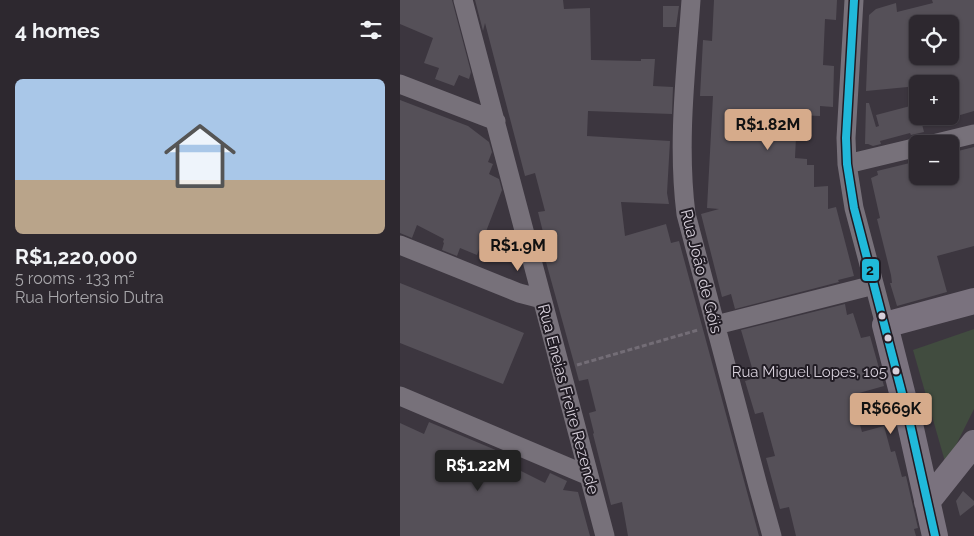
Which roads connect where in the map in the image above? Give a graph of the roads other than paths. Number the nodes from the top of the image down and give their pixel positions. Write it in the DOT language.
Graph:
graph roads {
  1 [pos="464,0"];
  2 [pos="691,0"];
  3 [pos="855,0"];
  4 [pos="400,84"];
  5 [pos="496,121"];
  6 [pos="974,134"];
  7 [pos="959,138"];
  8 [pos="909,149"];
  9 [pos="846,164"];
  10 [pos="400,245"];
  11 [pos="874,285"];
  12 [pos="542,299"];
  13 [pos="974,301"];
  14 [pos="716,325"];
  15 [pos="885,325"];
  16 [pos="400,396"];
  17 [pos="974,443"];
  18 [pos="589,476"];
  19 [pos="927,502"];
  20 [pos="606,536"];
  21 [pos="772,536"];
  22 [pos="935,536"];
  1 -- 5 [label="street, Rua Eneias Freire Rezende"];
  2 -- 14 [label="street, Rua João de Góis"];
  3 -- 9 [label="street"];
  4 -- 5 [label="street"];
  5 -- 12 [label="street, Rua Eneias Freire Rezende"];
  6 -- 7 [label="street"];
  8 -- 9 [label="street"];
  9 -- 11 [label="street"];
  10 -- 12 [label="street"];
  11 -- 14 [label="street"];
  11 -- 15 [label="street"];
  12 -- 18 [label="street, Rua Eneias Freire Rezende"];
  13 -- 15 [label="street"];
  14 -- 21 [label="street, Rua João de Góis"];
  15 -- 19 [label="street"];
  16 -- 18 [label="street"];
  17 -- 19 [label="street"];
  18 -- 20 [label="street, Rua Eneias Freire Rezende"];
  19 -- 22 [label="street"];
}
